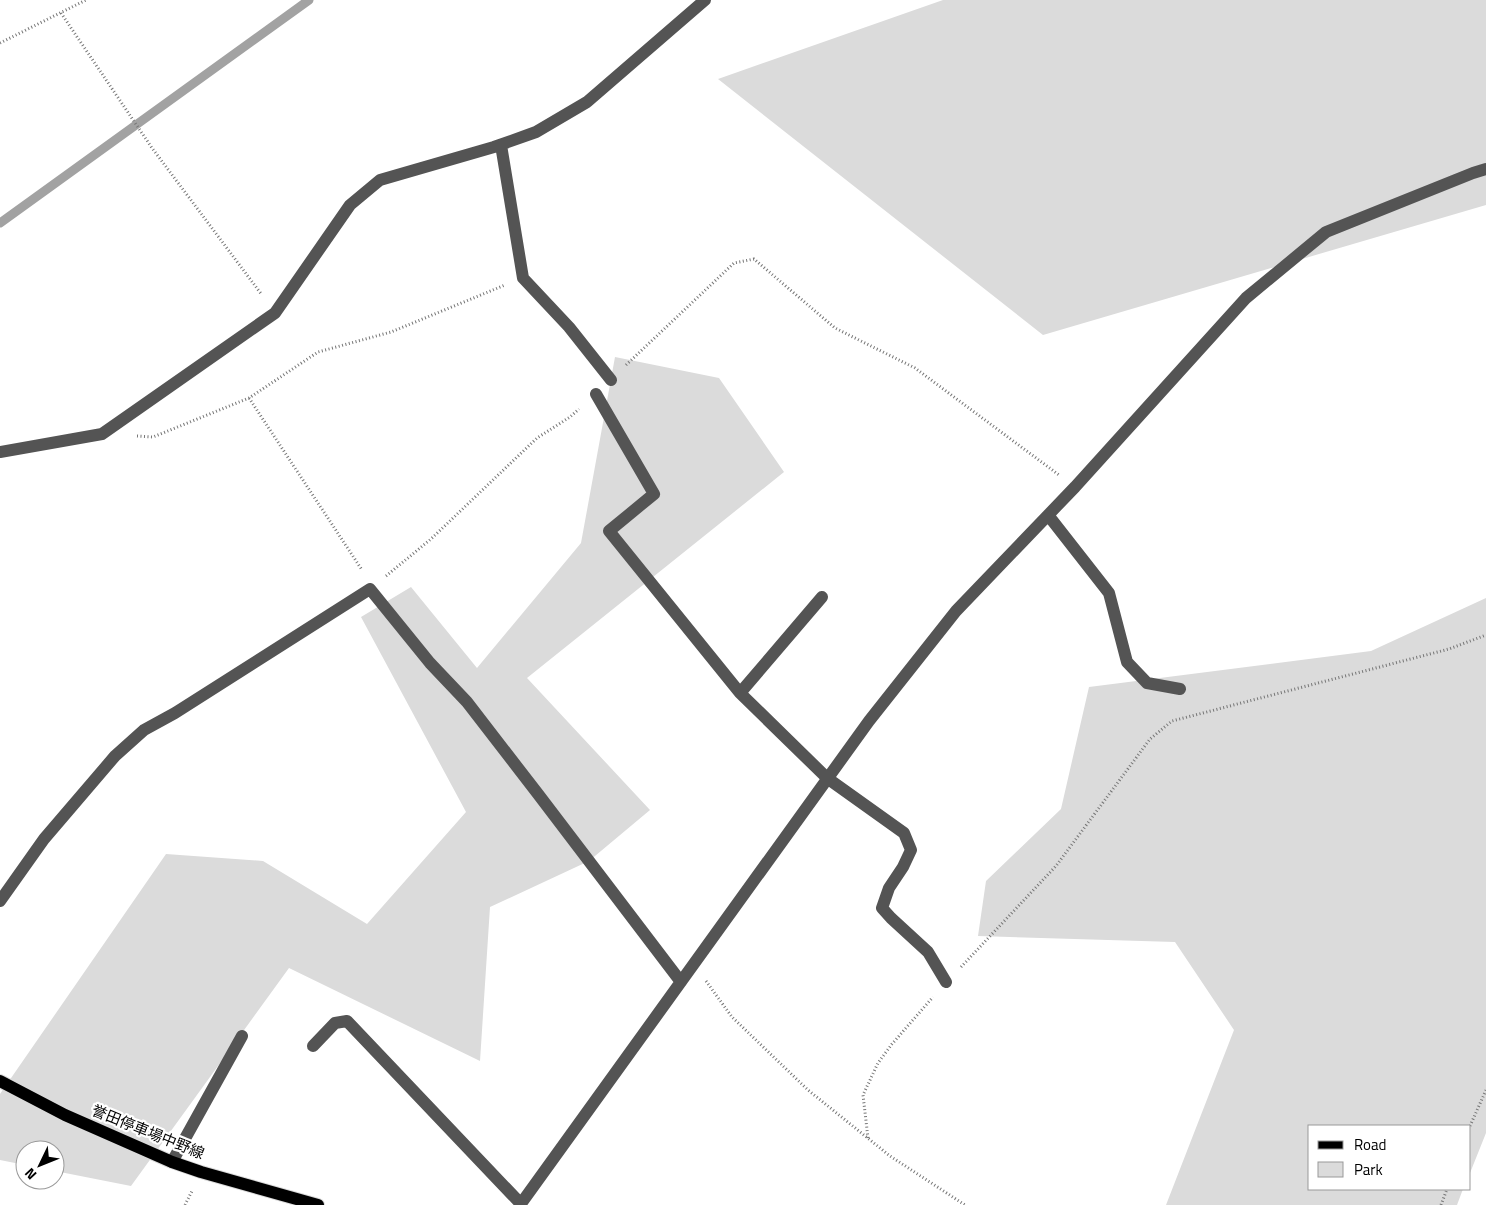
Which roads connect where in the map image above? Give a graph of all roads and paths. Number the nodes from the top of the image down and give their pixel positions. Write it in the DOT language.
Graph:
graph roads {
  1 [pos="86,0"];
  2 [pos="705,0"];
  3 [pos="61,13"];
  4 [pos="0,43"];
  5 [pos="501,145"];
  6 [pos="1486,169"];
  7 [pos="523,278"];
  8 [pos="275,313"];
  9 [pos="611,380"];
  10 [pos="596,394"];
  11 [pos="249,398"];
  12 [pos="102,434"];
  13 [pos="0,452"];
  14 [pos="1075,487"];
  15 [pos="1048,515"];
  16 [pos="370,589"];
  17 [pos="822,597"];
  18 [pos="1486,635"];
  19 [pos="1180,689"];
  20 [pos="740,693"];
  21 [pos="828,778"];
  22 [pos="0,901"];
  23 [pos="693,964"];
  24 [pos="681,982"];
  25 [pos="946,982"];
  26 [pos="242,1036"];
  27 [pos="313,1046"];
  28 [pos="0,1081"];
  29 [pos="1486,1090"];
  30 [pos="1470,1125"];
  31 [pos="868,1138"];
  32 [pos="172,1162"];
  33 [pos="1447,1190"];
  34 [pos="318,1205"];
  35 [pos="521,1205"];
  36 [pos="965,1205"];
  37 [pos="1441,1205"];
  1 -- 3 [label="path"];
  2 -- 5 [label="street"];
  3 -- 4 [label="path"];
  3 -- 8 [label="path"];
  5 -- 7 [label="street"];
  5 -- 8 [label="street"];
  6 -- 14 [label="street"];
  7 -- 9 [label="street"];
  7 -- 11 [label="path"];
  8 -- 12 [label="street"];
  9 -- 14 [label="path"];
  10 -- 16 [label="path"];
  10 -- 20 [label="street"];
  11 -- 12 [label="path"];
  11 -- 16 [label="path"];
  12 -- 13 [label="street"];
  14 -- 15 [label="street"];
  15 -- 19 [label="street"];
  15 -- 21 [label="street"];
  16 -- 22 [label="street"];
  16 -- 24 [label="street"];
  17 -- 20 [label="street"];
  18 -- 25 [label="path"];
  20 -- 21 [label="street"];
  21 -- 23 [label="street"];
  21 -- 25 [label="street"];
  23 -- 24 [label="street"];
  23 -- 31 [label="path"];
  24 -- 35 [label="street"];
  25 -- 31 [label="path"];
  26 -- 32 [label="street"];
  27 -- 35 [label="street"];
  28 -- 32 [label="main road, 誉田停車場中野線"];
  29 -- 30 [label="path"];
  31 -- 36 [label="path"];
  32 -- 34 [label="main road, 誉田停車場中野線"];
  33 -- 37 [label="path"];
}
